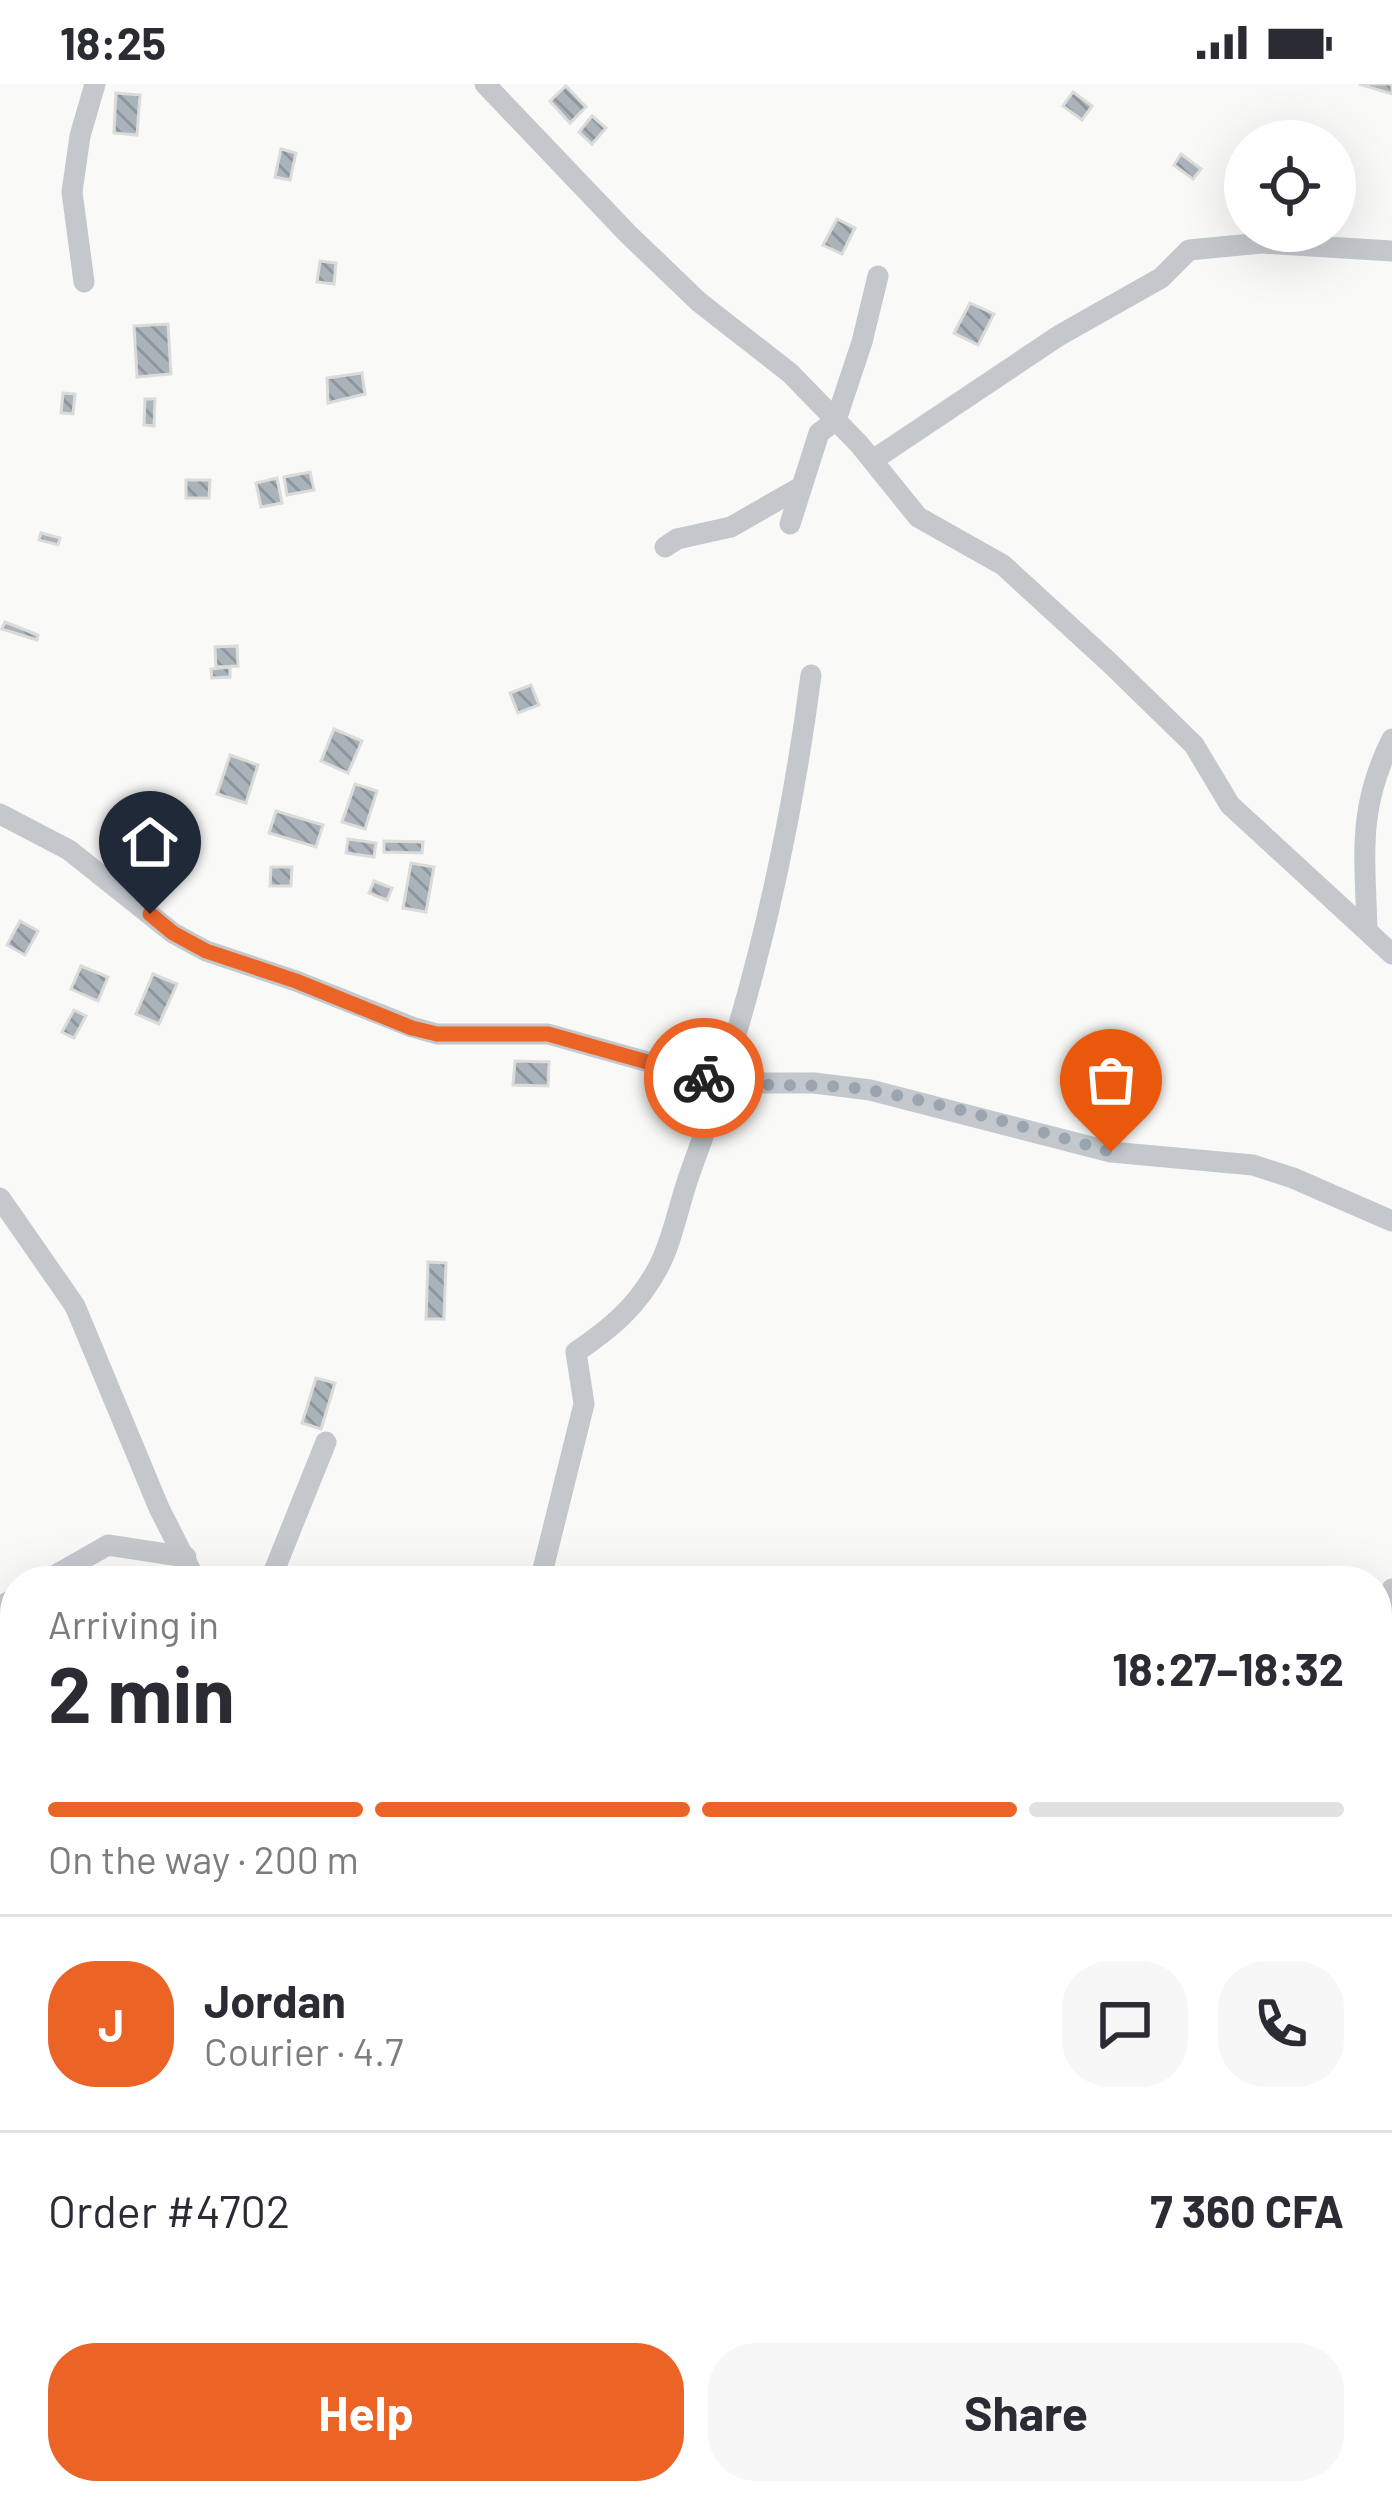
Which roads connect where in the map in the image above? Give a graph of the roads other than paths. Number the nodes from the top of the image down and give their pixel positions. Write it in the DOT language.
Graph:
graph roads {
  1 [pos="94,84"];
  2 [pos="485,84"];
  3 [pos="1392,251"];
  4 [pos="878,276"];
  5 [pos="84,282"];
  6 [pos="836,420"];
  7 [pos="873,460"];
  8 [pos="799,488"];
  9 [pos="790,524"];
  10 [pos="664,547"];
  11 [pos="811,675"];
  12 [pos="1392,739"];
  13 [pos="0,814"];
  14 [pos="1367,930"];
  15 [pos="1392,954"];
  16 [pos="723,1083"];
  17 [pos="0,1198"];
  18 [pos="1392,1221"];
  19 [pos="326,1442"];
  20 [pos="186,1557"];
  21 [pos="71,1566"];
  22 [pos="190,1566"];
  23 [pos="276,1566"];
  24 [pos="544,1566"];
  1 -- 5 [label="street"];
  2 -- 6 [label="street"];
  3 -- 7 [label="street"];
  4 -- 6 [label="street"];
  6 -- 7 [label="street"];
  6 -- 8 [label="street"];
  7 -- 14 [label="street"];
  8 -- 9 [label="street"];
  8 -- 10 [label="street"];
  11 -- 16 [label="street"];
  12 -- 14 [label="street"];
  13 -- 16 [label="street"];
  14 -- 15 [label="street"];
  16 -- 18 [label="street"];
  16 -- 24 [label="street"];
  17 -- 20 [label="street"];
  19 -- 23 [label="street"];
  20 -- 21 [label="street"];
  20 -- 22 [label="street"];
}
